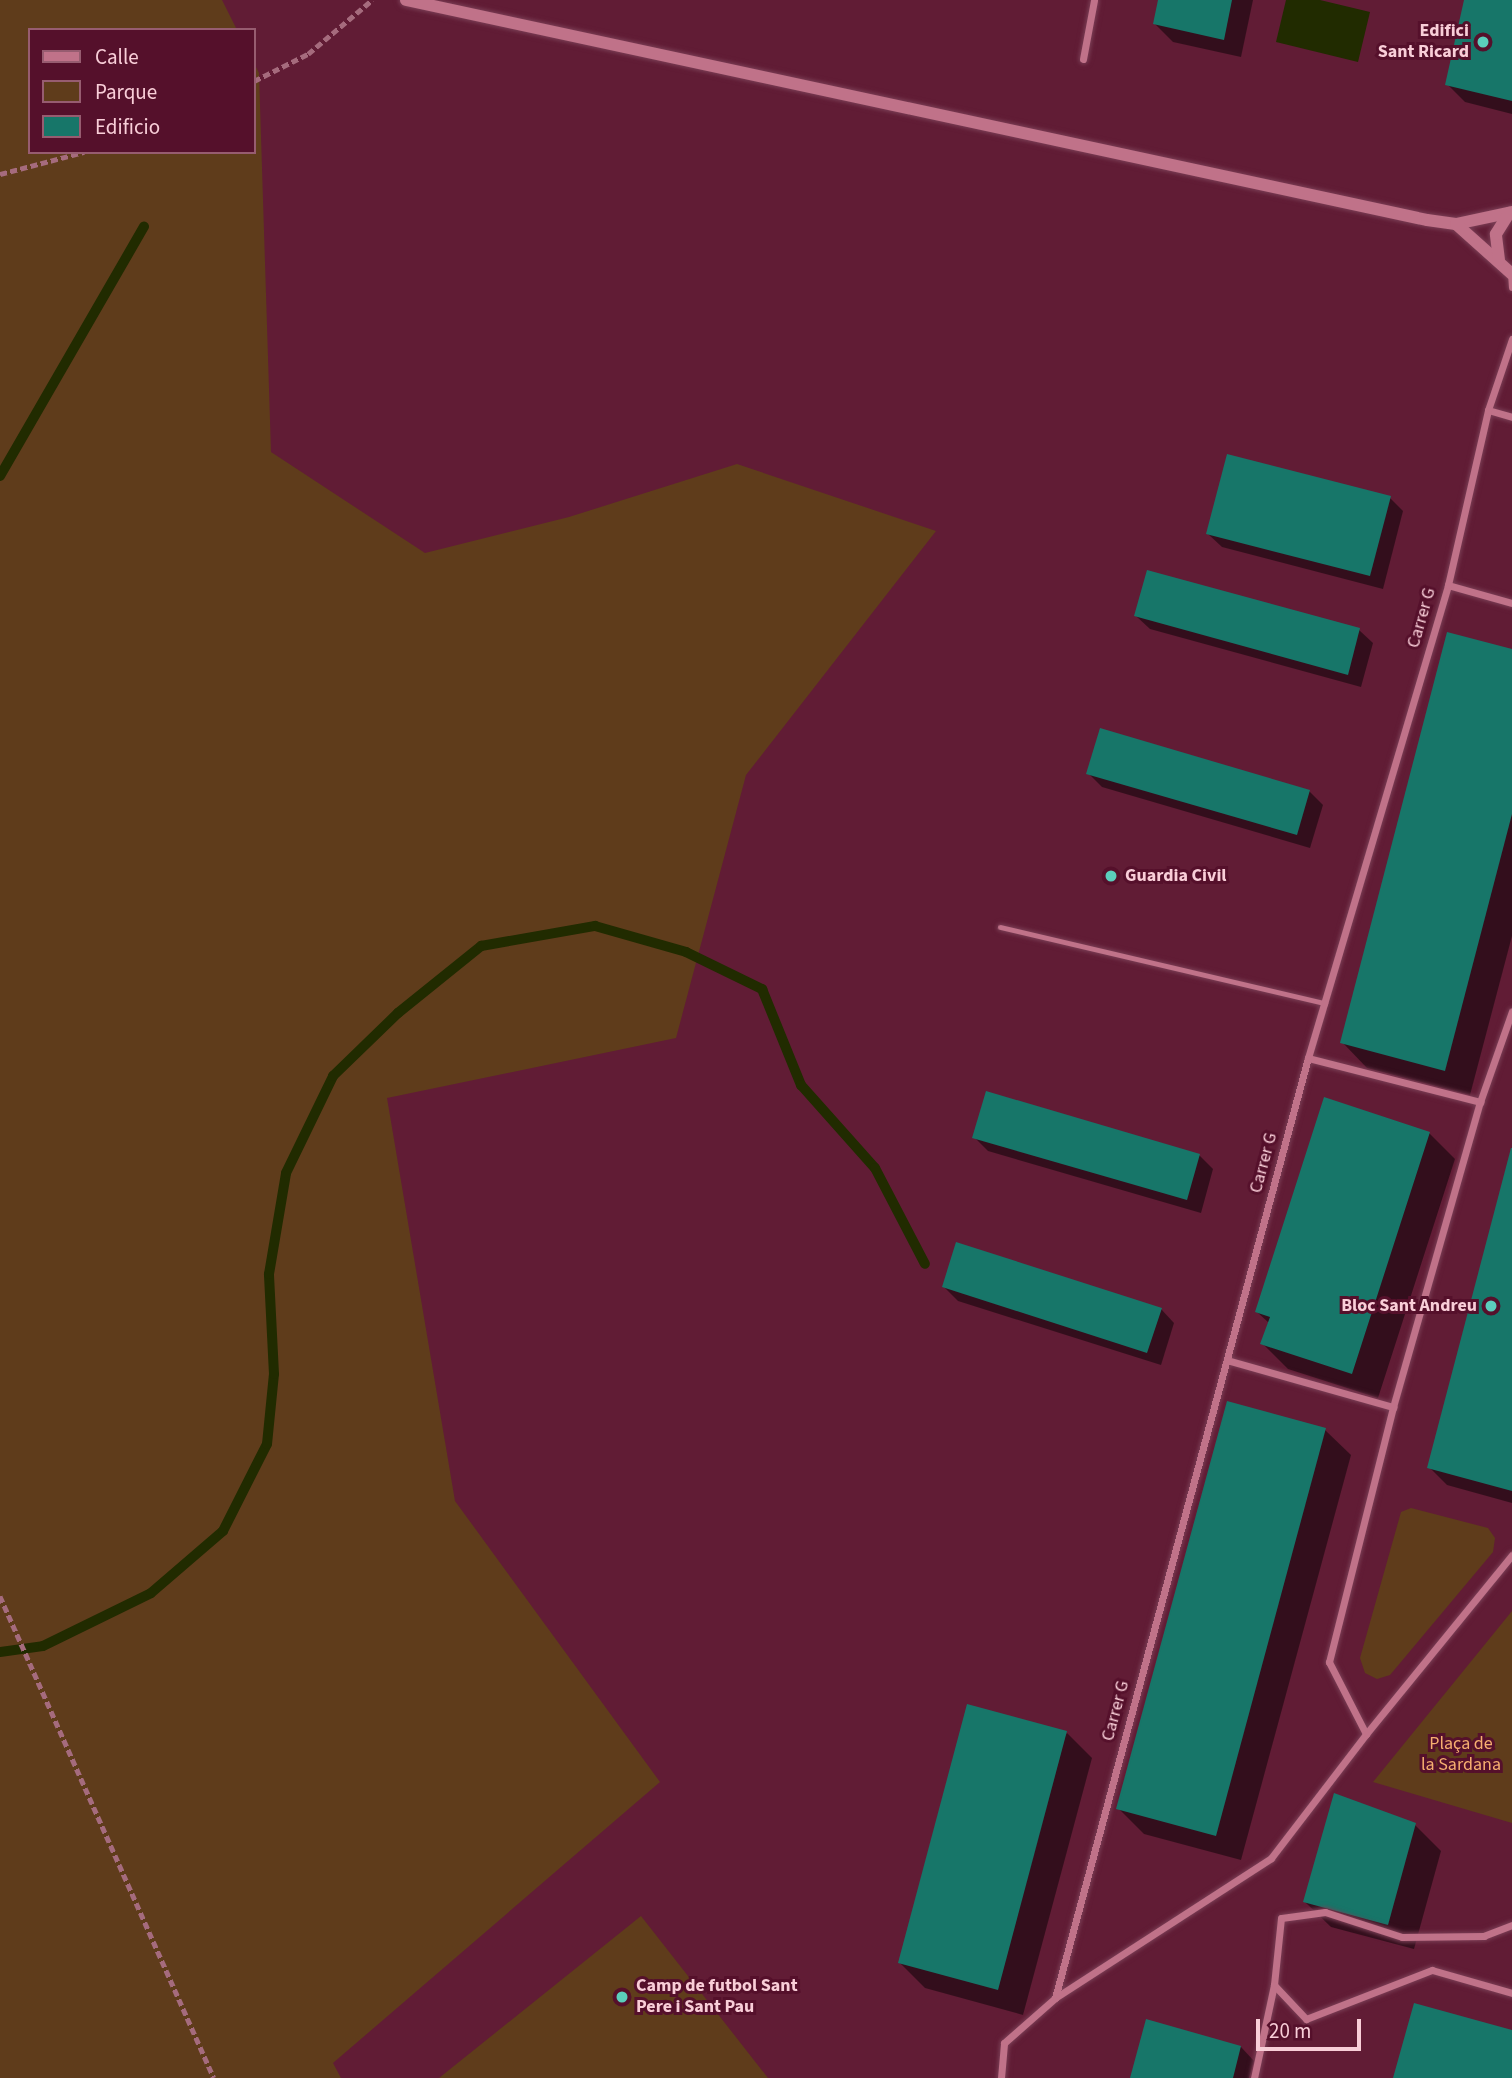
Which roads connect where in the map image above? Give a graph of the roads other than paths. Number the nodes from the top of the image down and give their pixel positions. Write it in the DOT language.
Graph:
graph roads {
  1 [pos="406,0"];
  2 [pos="1094,0"];
  3 [pos="1083,60"];
  4 [pos="1511,212"];
  5 [pos="1457,224"];
  6 [pos="1499,260"];
  7 [pos="1511,274"];
  8 [pos="1512,287"];
  9 [pos="1512,339"];
  10 [pos="1488,410"];
  11 [pos="1512,417"];
  12 [pos="1448,585"];
  13 [pos="1512,603"];
  14 [pos="1000,927"];
  15 [pos="1325,1003"];
  16 [pos="1512,1014"];
  17 [pos="1308,1058"];
  18 [pos="1480,1102"];
  19 [pos="1227,1360"];
  20 [pos="1393,1407"];
  21 [pos="1512,1555"];
  22 [pos="1366,1734"];
  23 [pos="1512,1925"];
  24 [pos="1274,1985"];
  25 [pos="1512,1993"];
  26 [pos="1055,1998"];
  27 [pos="1001,2078"];
  28 [pos="1254,2078"];
  1 -- 5 [label="street"];
  2 -- 3 [label="street"];
  4 -- 5 [label="street"];
  4 -- 6 [label="street"];
  5 -- 6 [label="street"];
  6 -- 7 [label="street"];
  7 -- 8 [label="street"];
  9 -- 10 [label="street, Carrer G"];
  10 -- 11 [label="street"];
  10 -- 12 [label="street, Carrer G"];
  12 -- 13 [label="street"];
  12 -- 15 [label="street, Carrer G"];
  14 -- 15 [label="lane"];
  15 -- 17 [label="street, Carrer G"];
  16 -- 18 [label="street"];
  17 -- 18 [label="street"];
  17 -- 19 [label="street, Carrer G"];
  18 -- 20 [label="street"];
  19 -- 20 [label="street"];
  19 -- 26 [label="street, Carrer G"];
  20 -- 22 [label="street"];
  21 -- 22 [label="street"];
  22 -- 26 [label="street"];
  23 -- 24 [label="street"];
  24 -- 25 [label="street"];
  24 -- 28 [label="street"];
  26 -- 27 [label="street"];
}
